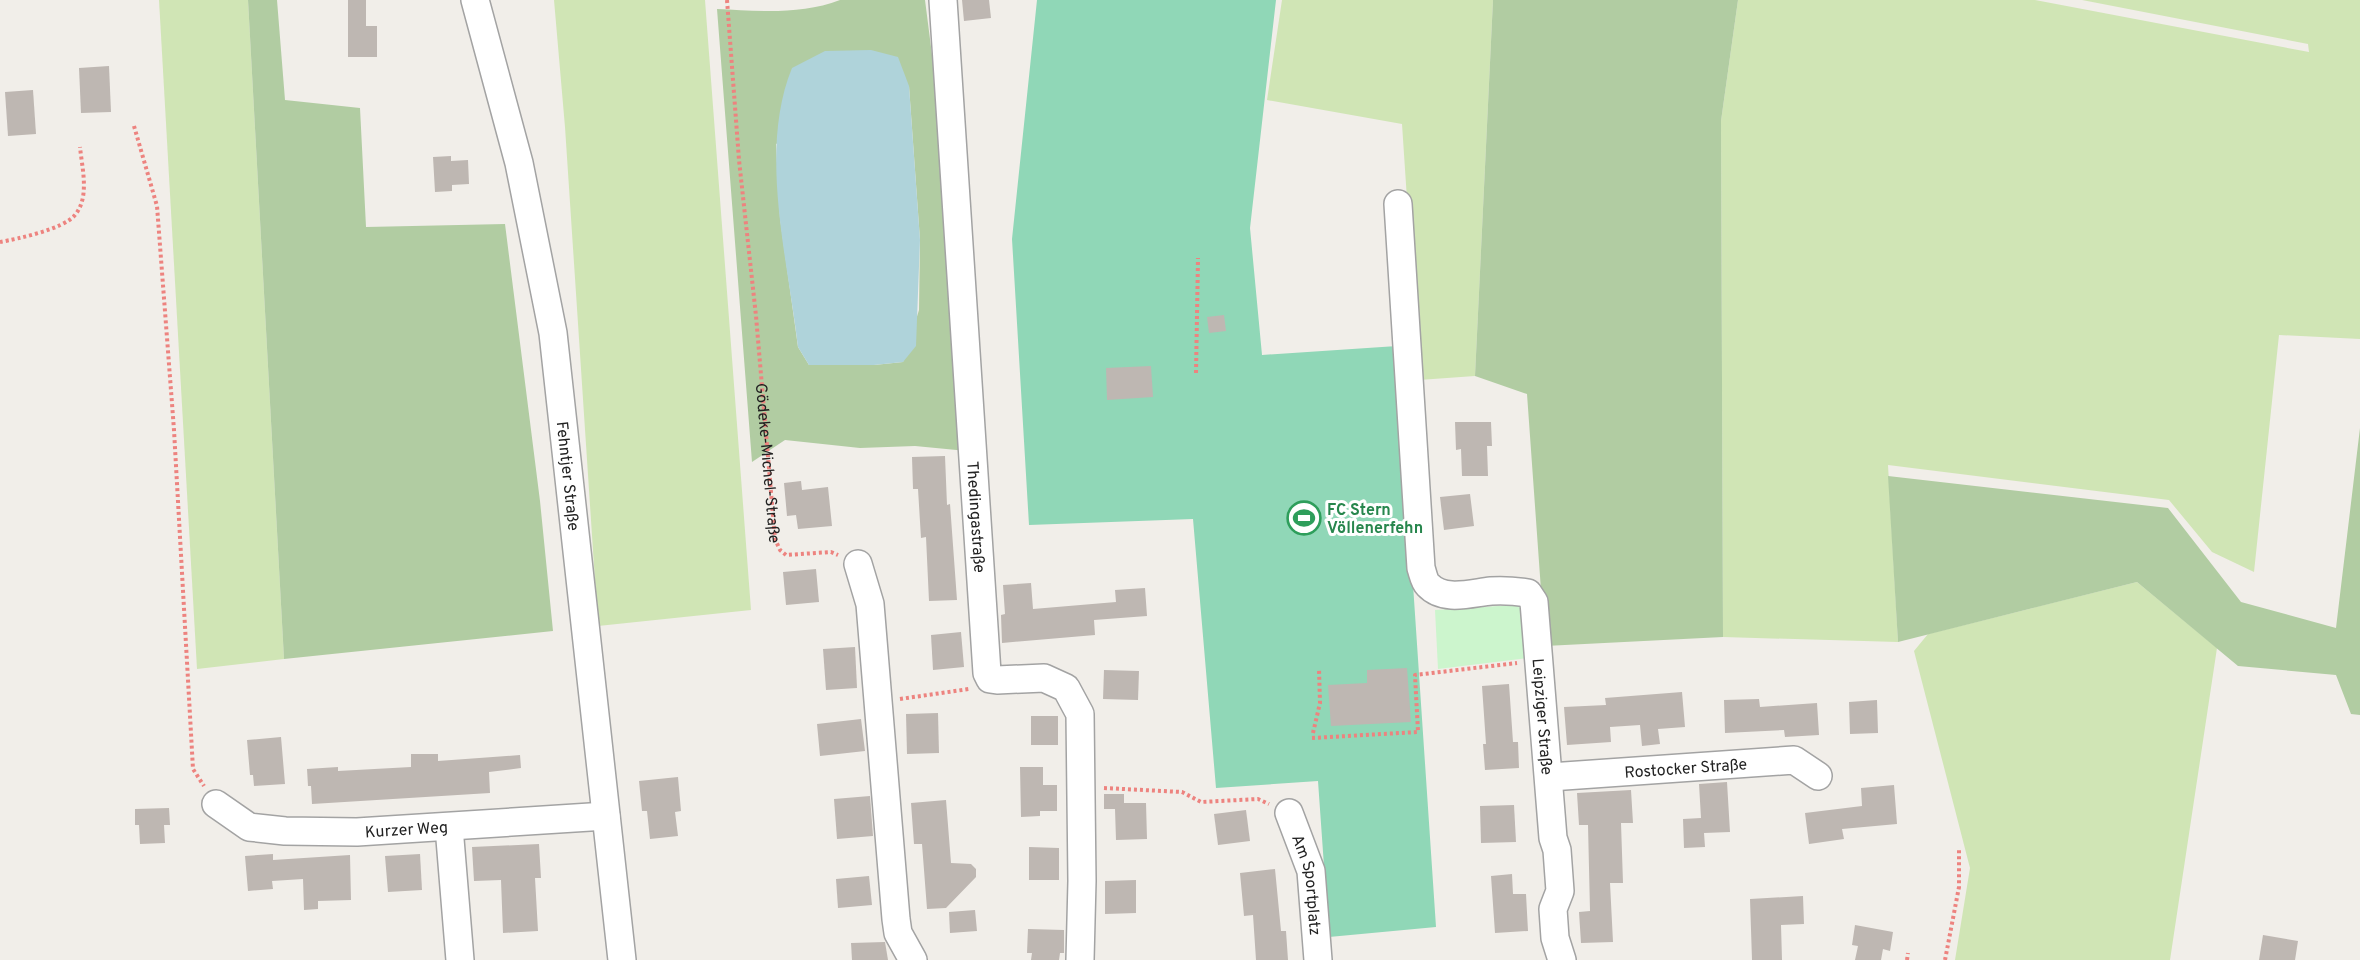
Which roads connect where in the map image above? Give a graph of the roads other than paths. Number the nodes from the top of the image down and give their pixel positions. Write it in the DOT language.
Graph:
graph roads {
  1 [pos="475,0"];
  2 [pos="943,0"];
  3 [pos="1398,204"];
  4 [pos="858,564"];
  5 [pos="1818,776"];
  6 [pos="1550,777"];
  7 [pos="216,804"];
  8 [pos="1289,813"];
  9 [pos="606,816"];
  10 [pos="449,826"];
  11 [pos="460,960"];
  12 [pos="622,960"];
  13 [pos="914,960"];
  14 [pos="1080,960"];
  15 [pos="1318,960"];
  16 [pos="1562,960"];
  1 -- 9 [label="street, Fehntjer Straße"];
  2 -- 14 [label="street, Thedingastraße"];
  3 -- 6 [label="street, Leipziger Straße"];
  4 -- 13 [label="street"];
  5 -- 6 [label="street, Rostocker Straße"];
  6 -- 16 [label="street, Leipziger Straße"];
  7 -- 10 [label="street, Kurzer Weg"];
  8 -- 15 [label="street, Am Sportplatz"];
  9 -- 10 [label="street, Kurzer Weg"];
  9 -- 12 [label="street, Fehntjer Straße"];
  10 -- 11 [label="street"];
}
